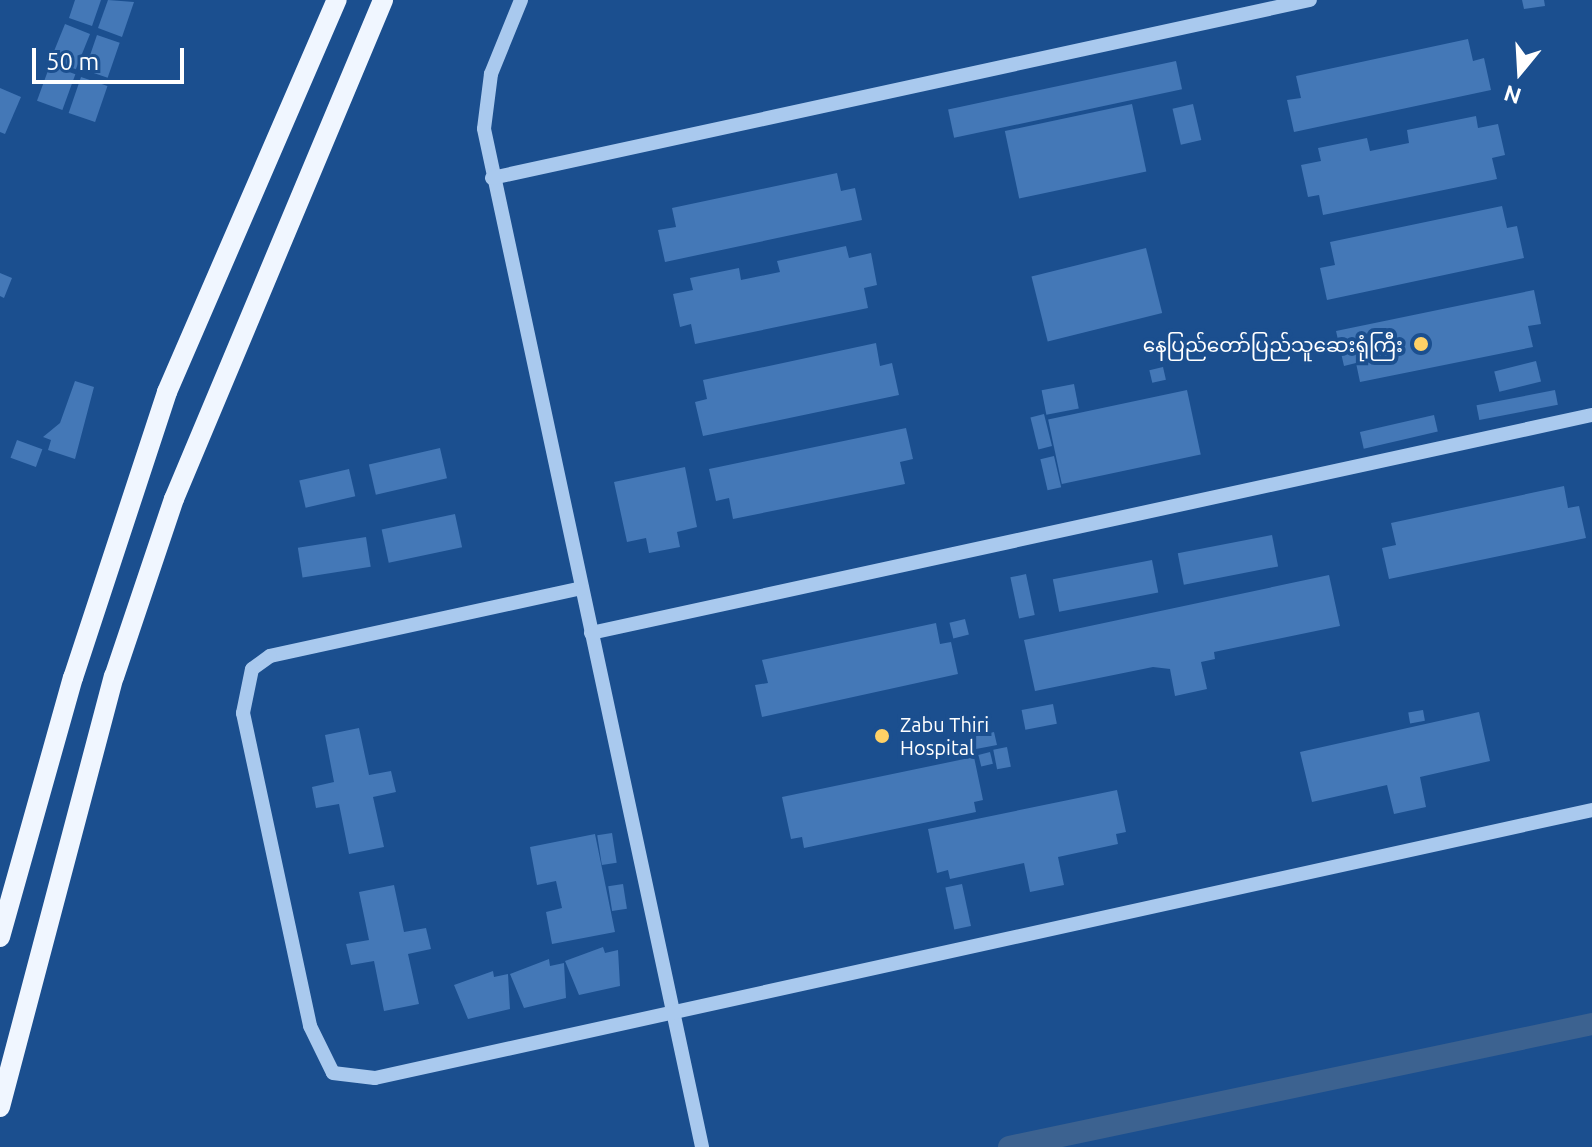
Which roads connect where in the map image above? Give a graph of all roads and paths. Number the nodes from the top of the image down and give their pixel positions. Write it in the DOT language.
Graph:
graph roads {
  1 [pos="337,0"];
  2 [pos="383,0"];
  3 [pos="521,0"];
  4 [pos="1310,0"];
  5 [pos="492,178"];
  6 [pos="1592,415"];
  7 [pos="582,588"];
  8 [pos="591,633"];
  9 [pos="1592,810"];
  10 [pos="0,937"];
  11 [pos="675,1009"];
  12 [pos="0,1107"];
  13 [pos="702,1147"];
  1 -- 10 [label="main road"];
  2 -- 12 [label="main road"];
  3 -- 5 [label="street"];
  4 -- 5 [label="street"];
  5 -- 7 [label="street"];
  6 -- 8 [label="street"];
  7 -- 8 [label="street"];
  7 -- 11 [label="street"];
  8 -- 11 [label="street"];
  9 -- 11 [label="street"];
  11 -- 13 [label="street"];
}
